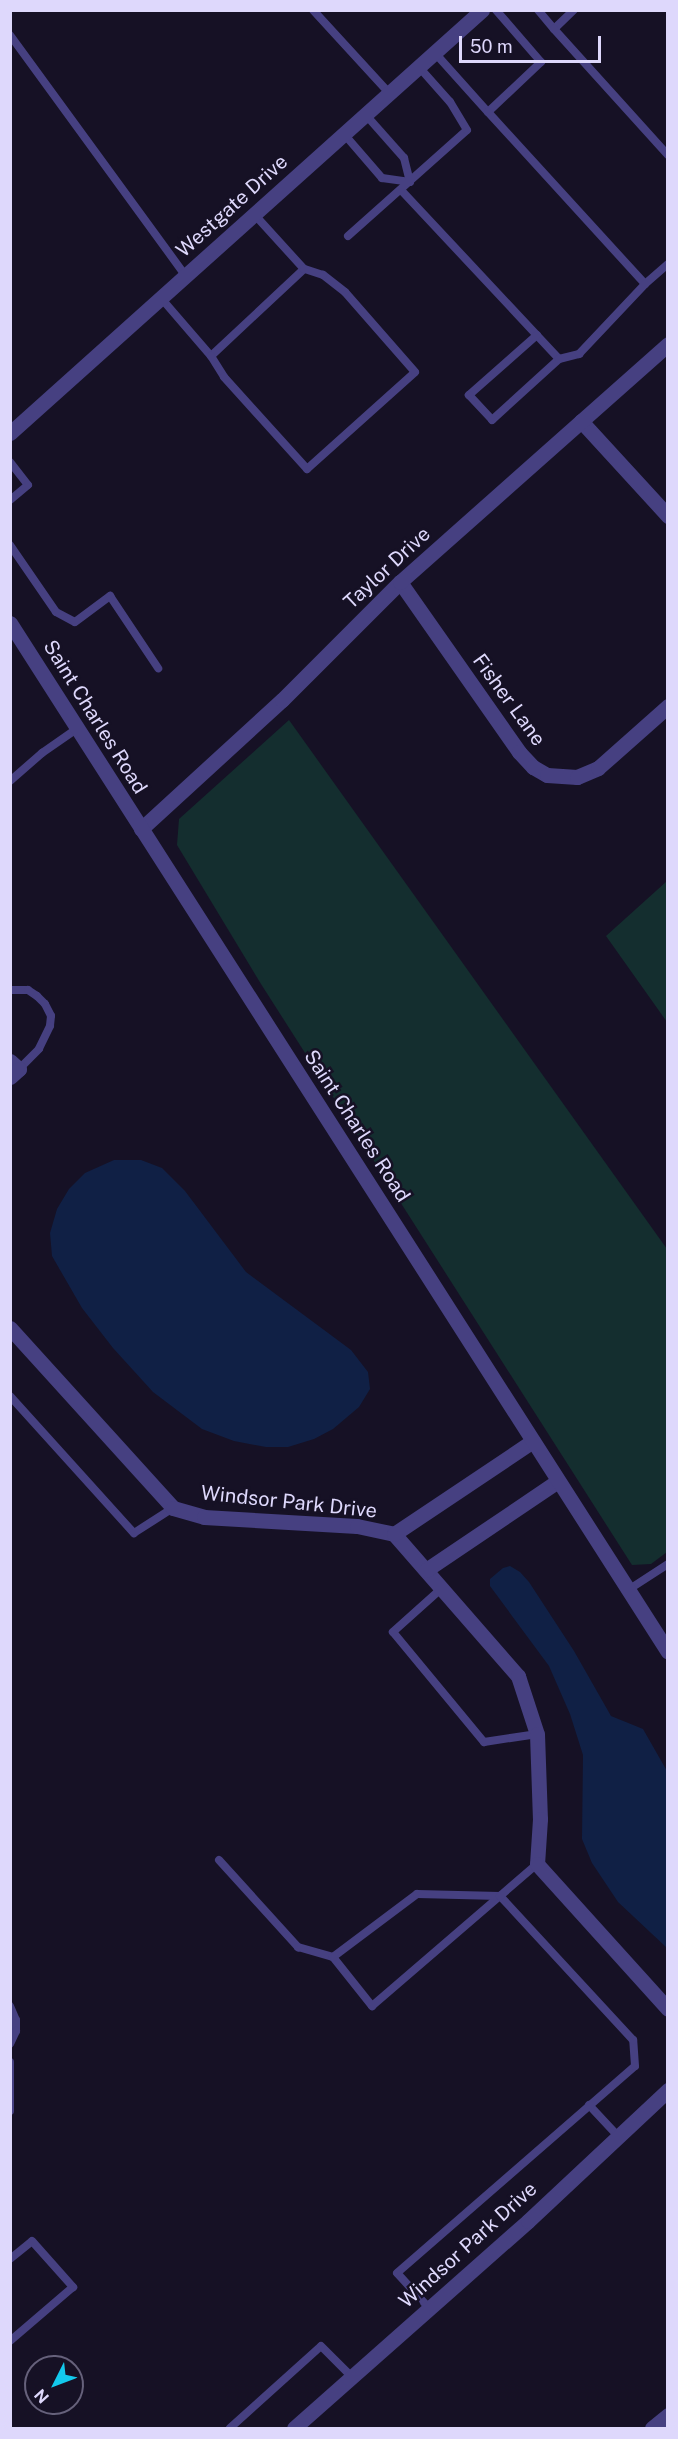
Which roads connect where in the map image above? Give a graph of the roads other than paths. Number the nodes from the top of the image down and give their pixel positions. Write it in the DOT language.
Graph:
graph roads {
  1 [pos="313,10"];
  2 [pos="482,10"];
  3 [pos="496,10"];
  4 [pos="538,10"];
  5 [pos="574,10"];
  6 [pos="554,29"];
  7 [pos="10,35"];
  8 [pos="435,53"];
  9 [pos="419,67"];
  10 [pos="389,93"];
  11 [pos="488,112"];
  12 [pos="366,115"];
  13 [pos="344,134"];
  14 [pos="668,155"];
  15 [pos="410,182"];
  16 [pos="401,190"];
  17 [pos="254,214"];
  18 [pos="348,236"];
  19 [pos="668,264"];
  20 [pos="304,269"];
  21 [pos="186,276"];
  22 [pos="645,284"];
  23 [pos="161,298"];
  24 [pos="537,335"];
  25 [pos="668,344"];
  26 [pos="211,356"];
  27 [pos="560,359"];
  28 [pos="581,421"];
  29 [pos="10,433"];
  30 [pos="10,462"];
  31 [pos="10,500"];
  32 [pos="668,516"];
  33 [pos="10,545"];
  34 [pos="400,582"];
  35 [pos="10,623"];
  36 [pos="158,669"];
  37 [pos="668,706"];
  38 [pos="78,728"];
  39 [pos="10,780"];
  40 [pos="141,829"];
  41 [pos="10,990"];
  42 [pos="13,1069"];
  43 [pos="10,1328"];
  44 [pos="10,1396"];
  45 [pos="533,1441"];
  46 [pos="558,1481"];
  47 [pos="173,1508"];
  48 [pos="394,1534"];
  49 [pos="668,1564"];
  50 [pos="426,1570"];
  51 [pos="442,1588"];
  52 [pos="628,1590"];
  53 [pos="668,1652"];
  54 [pos="537,1734"];
  55 [pos="219,1860"];
  56 [pos="537,1864"];
  57 [pos="500,1896"];
  58 [pos="333,1958"];
  59 [pos="10,2006"];
  60 [pos="668,2008"];
  61 [pos="10,2044"];
  62 [pos="10,2062"];
  63 [pos="668,2090"];
  64 [pos="589,2105"];
  65 [pos="10,2111"];
  66 [pos="618,2136"];
  67 [pos="10,2259"];
  68 [pos="429,2308"];
  69 [pos="10,2341"];
  70 [pos="352,2377"];
  71 [pos="668,2415"];
  72 [pos="230,2428"];
  73 [pos="294,2428"];
  74 [pos="652,2428"];
  1 -- 10 [label="lane"];
  2 -- 8 [label="street, Westgate Drive"];
  3 -- 11 [label="lane"];
  4 -- 6 [label="lane"];
  5 -- 6 [label="lane"];
  6 -- 14 [label="lane"];
  7 -- 21 [label="lane"];
  8 -- 9 [label="street, Westgate Drive"];
  8 -- 11 [label="lane"];
  9 -- 10 [label="street, Westgate Drive"];
  9 -- 15 [label="lane"];
  10 -- 12 [label="street, Westgate Drive"];
  11 -- 22 [label="lane"];
  12 -- 13 [label="street, Westgate Drive"];
  12 -- 15 [label="lane"];
  13 -- 15 [label="lane"];
  13 -- 17 [label="street, Westgate Drive"];
  15 -- 16 [label="lane"];
  16 -- 18 [label="lane"];
  16 -- 24 [label="lane"];
  17 -- 20 [label="lane"];
  17 -- 21 [label="street, Westgate Drive"];
  19 -- 22 [label="lane"];
  20 -- 26 [label="lane"];
  20 -- 26 [label="lane"];
  21 -- 23 [label="street, Westgate Drive"];
  22 -- 27 [label="lane"];
  23 -- 26 [label="lane"];
  23 -- 29 [label="street, Westgate Drive"];
  24 -- 27 [label="lane"];
  24 -- 27 [label="lane"];
  25 -- 28 [label="street, Taylor Drive"];
  28 -- 32 [label="street"];
  28 -- 34 [label="street, Taylor Drive"];
  30 -- 31 [label="lane"];
  33 -- 36 [label="lane"];
  34 -- 37 [label="street, Fisher Lane"];
  34 -- 40 [label="street, Taylor Drive"];
  35 -- 38 [label="street, Saint Charles Road"];
  38 -- 39 [label="lane"];
  38 -- 40 [label="street, Saint Charles Road"];
  40 -- 45 [label="street, Saint Charles Road"];
  41 -- 42 [label="lane"];
  43 -- 47 [label="street, Windsor Park Drive"];
  44 -- 47 [label="lane"];
  45 -- 46 [label="street, Saint Charles Road"];
  45 -- 48 [label="street"];
  46 -- 50 [label="street"];
  46 -- 52 [label="street, Saint Charles Road"];
  47 -- 48 [label="street, Windsor Park Drive"];
  48 -- 50 [label="street, Windsor Park Drive"];
  49 -- 52 [label="lane"];
  50 -- 51 [label="street, Windsor Park Drive"];
  51 -- 54 [label="street, Windsor Park Drive"];
  51 -- 54 [label="lane"];
  52 -- 53 [label="street, Saint Charles Road"];
  54 -- 56 [label="street, Windsor Park Drive"];
  55 -- 58 [label="lane"];
  56 -- 57 [label="lane"];
  56 -- 60 [label="street"];
  57 -- 58 [label="lane"];
  57 -- 58 [label="lane"];
  57 -- 64 [label="lane"];
  59 -- 61 [label="lane"];
  62 -- 65 [label="lane"];
  63 -- 66 [label="street, Windsor Park Drive"];
  64 -- 66 [label="lane"];
  64 -- 68 [label="lane"];
  66 -- 68 [label="street, Windsor Park Drive"];
  67 -- 69 [label="lane"];
  68 -- 70 [label="street, Windsor Park Drive"];
  70 -- 72 [label="lane"];
  70 -- 73 [label="street, Windsor Park Drive"];
  71 -- 74 [label="street"];
}
